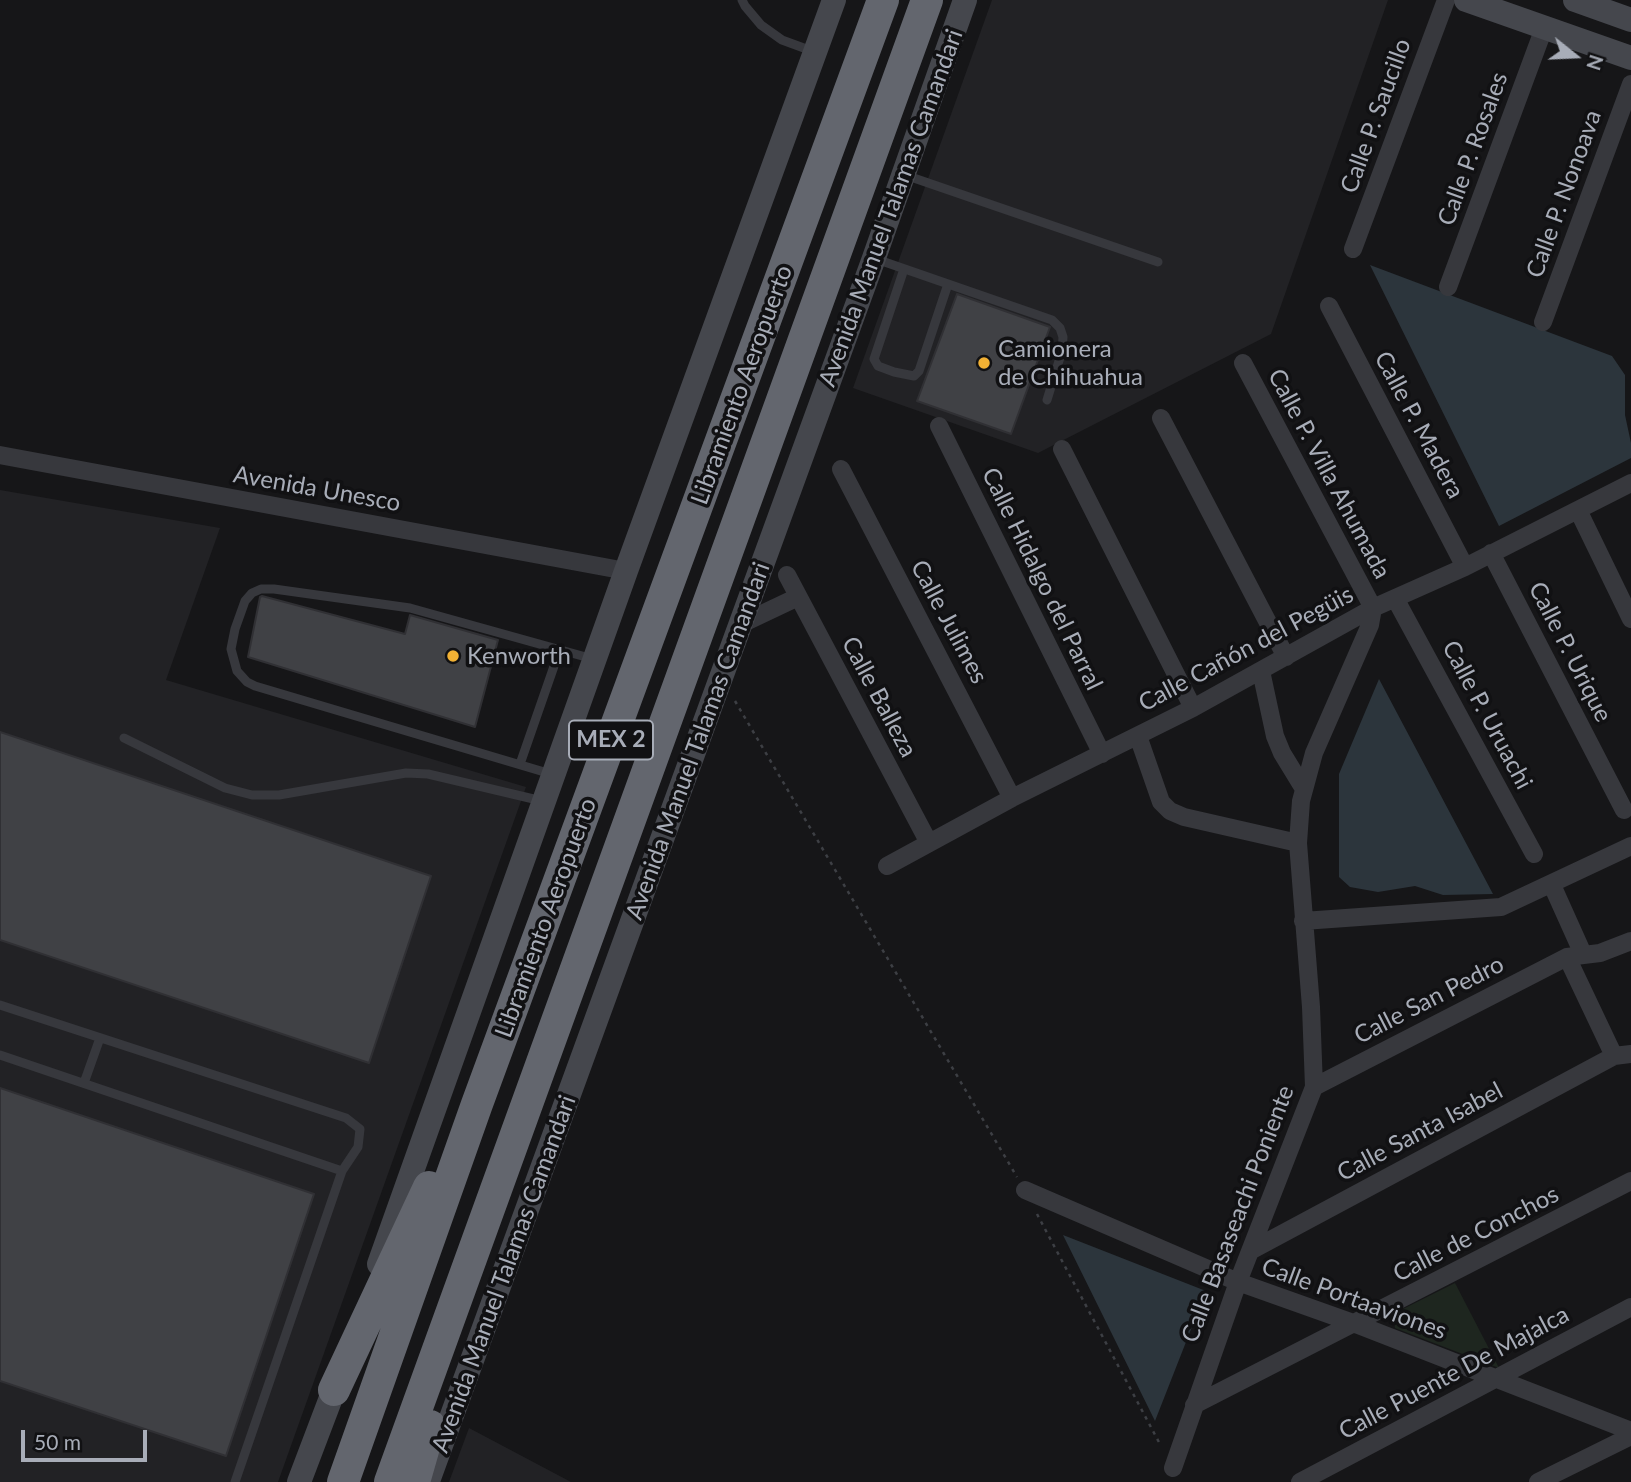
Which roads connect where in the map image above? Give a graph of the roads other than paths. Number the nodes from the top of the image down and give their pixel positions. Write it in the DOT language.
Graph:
graph roads {
  1 [pos="742,0"];
  2 [pos="834,0"];
  3 [pos="883,0"];
  4 [pos="927,0"];
  5 [pos="948,0"];
  6 [pos="965,0"];
  7 [pos="1446,0"];
  8 [pos="1466,0"];
  9 [pos="1575,0"];
  10 [pos="1631,20"];
  11 [pos="1544,28"];
  12 [pos="815,52"];
  13 [pos="1631,58"];
  14 [pos="1631,83"];
  15 [pos="874,147"];
  16 [pos="904,174"];
  17 [pos="1353,249"];
  18 [pos="874,258"];
  19 [pos="1158,262"];
  20 [pos="904,269"];
  21 [pos="948,284"];
  22 [pos="1448,287"];
  23 [pos="1329,306"];
  24 [pos="1543,322"];
  25 [pos="1242,363"];
  26 [pos="1047,400"];
  27 [pos="1161,418"];
  28 [pos="939,426"];
  29 [pos="1062,449"];
  30 [pos="0,455"];
  31 [pos="841,469"];
  32 [pos="1631,483"];
  33 [pos="1578,510"];
  34 [pos="1491,553"];
  35 [pos="1465,567"];
  36 [pos="626,571"];
  37 [pos="787,575"];
  38 [pos="798,597"];
  39 [pos="1396,600"];
  40 [pos="1373,608"];
  41 [pos="1631,619"];
  42 [pos="741,624"];
  43 [pos="560,649"];
  44 [pos="1286,657"];
  45 [pos="594,659"];
  46 [pos="1261,671"];
  47 [pos="1193,708"];
  48 [pos="1138,736"];
  49 [pos="124,738"];
  50 [pos="1102,754"];
  51 [pos="520,765"];
  52 [pos="553,774"];
  53 [pos="1304,789"];
  54 [pos="1012,798"];
  55 [pos="544,801"];
  56 [pos="1624,810"];
  57 [pos="929,843"];
  58 [pos="1298,843"];
  59 [pos="1631,846"];
  60 [pos="1534,854"];
  61 [pos="887,866"];
  62 [pos="1552,885"];
  63 [pos="1303,921"];
  64 [pos="1631,941"];
  65 [pos="1575,955"];
  66 [pos="0,1005"];
  67 [pos="100,1038"];
  68 [pos="0,1055"];
  69 [pos="1623,1055"];
  70 [pos="84,1083"];
  71 [pos="1314,1087"];
  72 [pos="477,1104"];
  73 [pos="342,1171"];
  74 [pos="1631,1181"];
  75 [pos="1025,1190"];
  76 [pos="1250,1251"];
  77 [pos="473,1252"];
  78 [pos="1238,1282"];
  79 [pos="1631,1307"];
  80 [pos="1356,1324"];
  81 [pos="1496,1379"];
  82 [pos="334,1390"];
  83 [pos="1194,1405"];
  84 [pos="1631,1433"];
  85 [pos="1173,1468"];
  86 [pos="235,1482"];
  87 [pos="299,1482"];
  88 [pos="343,1482"];
  89 [pos="390,1482"];
  90 [pos="414,1482"];
  91 [pos="428,1482"];
  92 [pos="1300,1482"];
  93 [pos="1538,1482"];
  1 -- 12 [label="lane"];
  2 -- 12 [label="main road"];
  3 -- 72 [label="highway, Libramiento Aeropuerto / MEX 2"];
  4 -- 15 [label="highway, Libramiento Aeropuerto / MEX 2"];
  5 -- 15 [label="highway"];
  6 -- 16 [label="main road, Avenida Manuel Talamas Camandari"];
  7 -- 17 [label="street, Calle P. Saucillo"];
  8 -- 11 [label="main road"];
  9 -- 10 [label="main road"];
  11 -- 13 [label="main road"];
  11 -- 22 [label="street, Calle P. Rosales"];
  12 -- 36 [label="main road"];
  14 -- 24 [label="street, Calle P. Nonoava"];
  15 -- 77 [label="highway, Libramiento Aeropuerto / MEX 2"];
  16 -- 18 [label="main road, Avenida Manuel Talamas Camandari"];
  16 -- 19 [label="lane"];
  18 -- 20 [label="lane"];
  18 -- 42 [label="main road, Avenida Manuel Talamas Camandari"];
  20 -- 21 [label="lane"];
  20 -- 21 [label="lane"];
  21 -- 26 [label="lane"];
  23 -- 35 [label="street, Calle P. Madera"];
  25 -- 40 [label="street, Calle P. Villa Ahumada"];
  27 -- 44 [label="street"];
  28 -- 50 [label="street, Calle Hidalgo del Parral"];
  29 -- 47 [label="street"];
  30 -- 36 [label="street, Avenida Unesco"];
  31 -- 54 [label="street, Calle Julimes"];
  32 -- 33 [label="street, Calle Cañón del Pegüis"];
  33 -- 34 [label="street, Calle Cañón del Pegüis"];
  33 -- 41 [label="street"];
  34 -- 35 [label="street, Calle Cañón del Pegüis"];
  34 -- 56 [label="street, Calle P. Urique"];
  35 -- 39 [label="street, Calle Cañón del Pegüis"];
  36 -- 45 [label="main road"];
  37 -- 38 [label="street, Calle Balleza"];
  38 -- 42 [label="street"];
  38 -- 57 [label="street, Calle Balleza"];
  39 -- 40 [label="street, Calle Cañón del Pegüis"];
  39 -- 60 [label="street, Calle P. Uruachi"];
  40 -- 44 [label="street, Calle Cañón del Pegüis"];
  40 -- 53 [label="street, Calle Basaseachi Poniente"];
  42 -- 91 [label="main road, Avenida Manuel Talamas Camandari"];
  43 -- 45 [label="lane"];
  43 -- 51 [label="lane"];
  43 -- 51 [label="lane"];
  44 -- 46 [label="street, Calle Cañón del Pegüis"];
  45 -- 52 [label="main road"];
  46 -- 47 [label="street, Calle Cañón del Pegüis"];
  46 -- 53 [label="street"];
  47 -- 48 [label="street, Calle Cañón del Pegüis"];
  48 -- 50 [label="street, Calle Cañón del Pegüis"];
  48 -- 58 [label="street"];
  49 -- 55 [label="lane"];
  50 -- 54 [label="street, Calle Cañón del Pegüis"];
  51 -- 52 [label="lane"];
  52 -- 55 [label="main road"];
  53 -- 58 [label="street, Calle Basaseachi Poniente"];
  54 -- 57 [label="street, Calle Cañón del Pegüis"];
  55 -- 82 [label="main road"];
  57 -- 61 [label="street, Calle Cañón del Pegüis"];
  58 -- 63 [label="street, Calle Basaseachi Poniente"];
  59 -- 62 [label="street"];
  62 -- 63 [label="street"];
  62 -- 65 [label="street"];
  63 -- 71 [label="street, Calle Basaseachi Poniente"];
  64 -- 65 [label="street, Calle San Pedro"];
  65 -- 69 [label="street"];
  65 -- 71 [label="street, Calle San Pedro"];
  66 -- 67 [label="lane"];
  67 -- 70 [label="lane"];
  67 -- 73 [label="lane"];
  68 -- 70 [label="lane"];
  69 -- 76 [label="street, Calle Santa Isabel"];
  70 -- 73 [label="lane"];
  71 -- 76 [label="street, Calle Basaseachi Poniente"];
  72 -- 82 [label="highway"];
  72 -- 88 [label="highway, Libramiento Aeropuerto / MEX 2"];
  73 -- 86 [label="lane"];
  74 -- 80 [label="street, Calle de Conchos"];
  75 -- 78 [label="street, Calle Portaaviones"];
  76 -- 78 [label="street, Calle Basaseachi Poniente"];
  77 -- 89 [label="highway, Libramiento Aeropuerto / MEX 2"];
  77 -- 90 [label="highway"];
  78 -- 80 [label="street, Calle Portaaviones"];
  78 -- 83 [label="street, Calle Basaseachi Poniente"];
  79 -- 81 [label="street, Calle Puente De Majalca"];
  80 -- 81 [label="street, Calle Portaaviones"];
  80 -- 83 [label="street, Calle de Conchos"];
  81 -- 84 [label="street, Calle Portaaviones"];
  81 -- 92 [label="street, Calle Puente De Majalca"];
  82 -- 87 [label="main road"];
  83 -- 85 [label="street, Calle Basaseachi Poniente"];
  84 -- 93 [label="street"];
}
